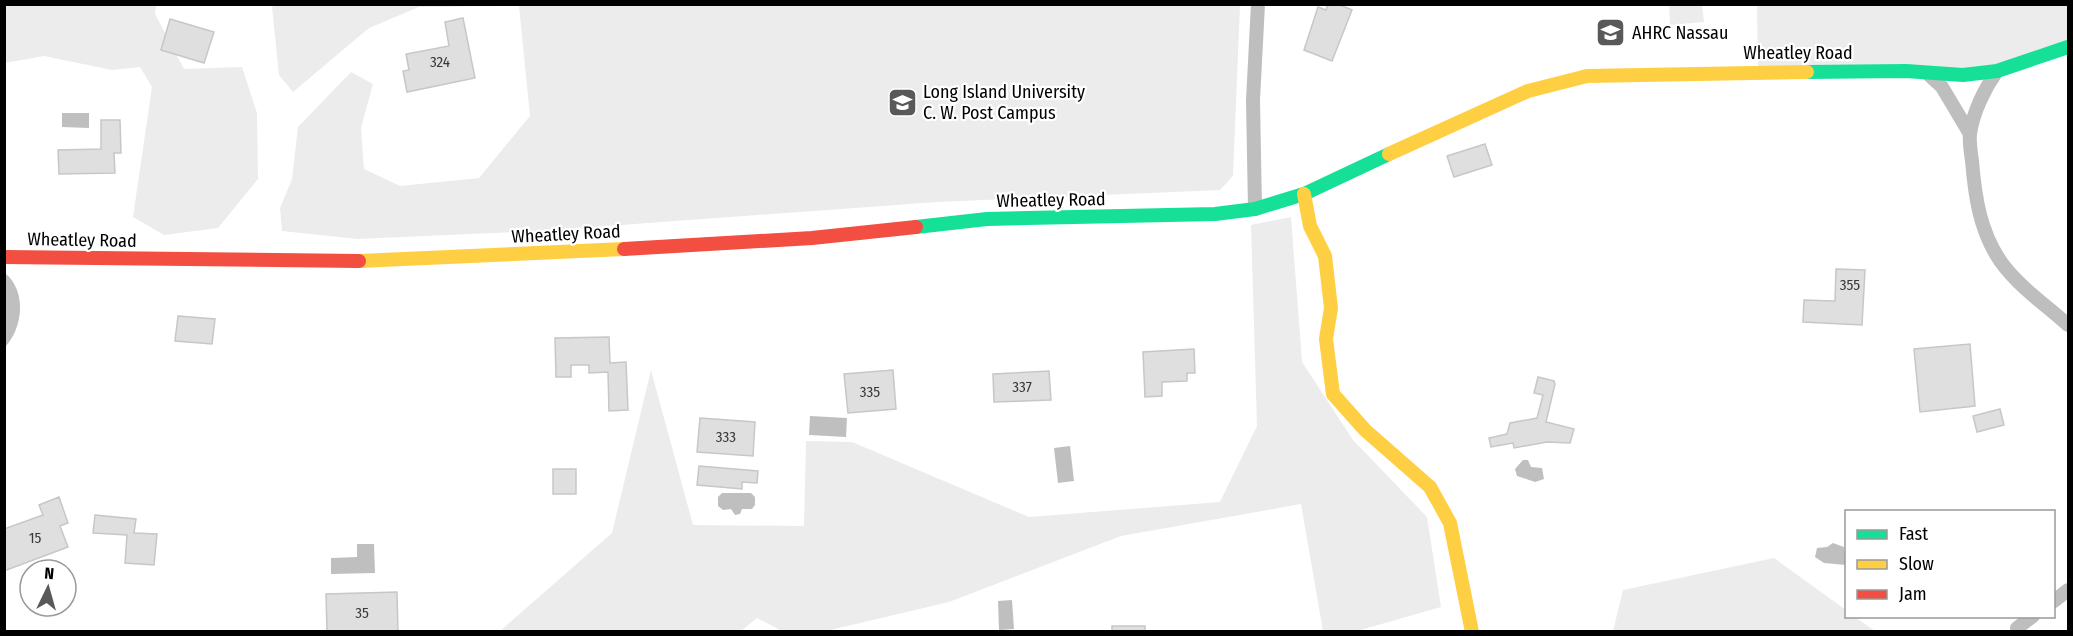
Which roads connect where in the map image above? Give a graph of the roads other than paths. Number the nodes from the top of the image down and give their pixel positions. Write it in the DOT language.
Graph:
graph roads {
  1 [pos="1258,4"];
  2 [pos="2068,47"];
  3 [pos="1997,70"];
  4 [pos="1926,73"];
  5 [pos="1970,134"];
  6 [pos="1304,194"];
  7 [pos="1255,209"];
  8 [pos="4,257"];
  9 [pos="2068,325"];
  10 [pos="2068,590"];
  11 [pos="2055,600"];
  12 [pos="2030,618"];
  13 [pos="2017,628"];
  14 [pos="1472,632"];
  1 -- 7 [label="street"];
  2 -- 3 [label="main road, Wheatley Road"];
  3 -- 4 [label="main road, Wheatley Road"];
  3 -- 5 [label="street"];
  4 -- 5 [label="street"];
  4 -- 6 [label="main road, Wheatley Road"];
  5 -- 9 [label="street"];
  6 -- 7 [label="main road, Wheatley Road"];
  6 -- 14 [label="main road"];
  7 -- 8 [label="main road, Wheatley Road"];
  10 -- 11 [label="street"];
  12 -- 13 [label="street"];
}
